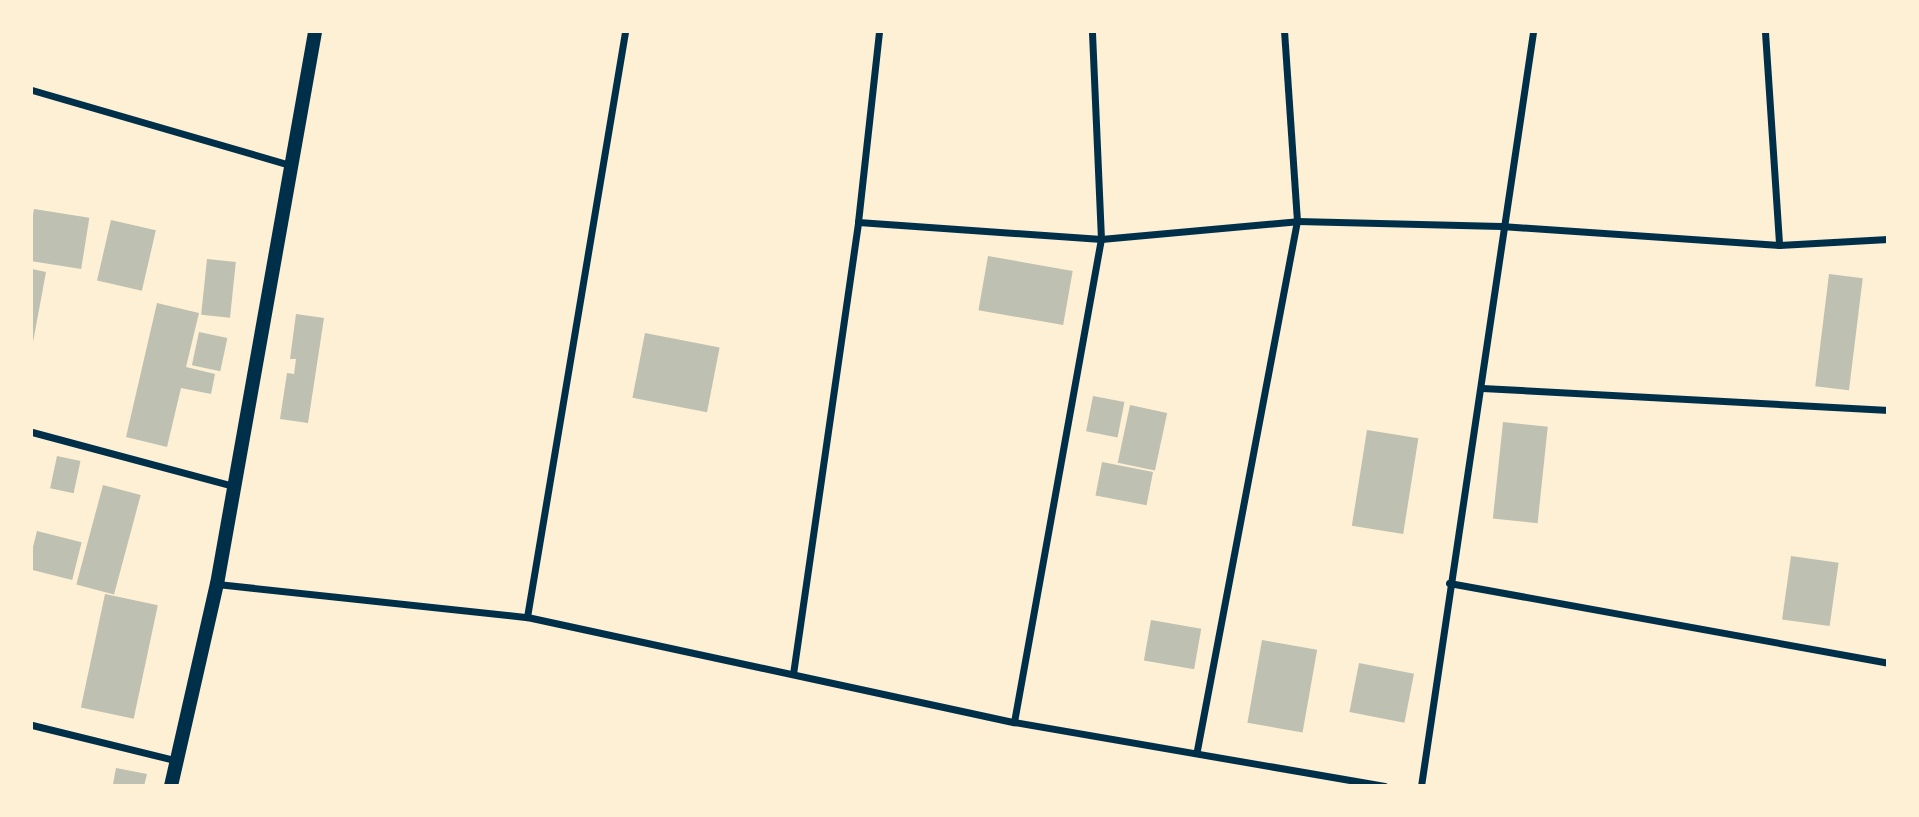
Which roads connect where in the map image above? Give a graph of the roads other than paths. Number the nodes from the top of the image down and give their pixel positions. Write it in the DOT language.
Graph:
graph roads {
  1 [pos="315,32"];
  2 [pos="625,32"];
  3 [pos="879,32"];
  4 [pos="1092,32"];
  5 [pos="1284,32"];
  6 [pos="1534,32"];
  7 [pos="1765,32"];
  8 [pos="32,89"];
  9 [pos="290,165"];
  10 [pos="1297,221"];
  11 [pos="858,222"];
  12 [pos="1501,226"];
  13 [pos="1101,239"];
  14 [pos="1888,239"];
  15 [pos="1779,245"];
  16 [pos="1482,388"];
  17 [pos="1888,410"];
  18 [pos="32,432"];
  19 [pos="234,486"];
  20 [pos="1449,583"];
  21 [pos="216,584"];
  22 [pos="527,617"];
  23 [pos="1888,663"];
  24 [pos="793,674"];
  25 [pos="1014,722"];
  26 [pos="32,726"];
  27 [pos="1197,750"];
  28 [pos="175,760"];
  29 [pos="171,786"];
  30 [pos="1385,786"];
  31 [pos="1421,786"];
  1 -- 9 [label="main road"];
  2 -- 22 [label="street"];
  3 -- 11 [label="street"];
  4 -- 13 [label="street"];
  5 -- 10 [label="street"];
  6 -- 12 [label="street"];
  7 -- 15 [label="street"];
  8 -- 9 [label="street"];
  9 -- 19 [label="main road"];
  10 -- 12 [label="street"];
  10 -- 13 [label="street"];
  10 -- 27 [label="street"];
  11 -- 13 [label="street"];
  11 -- 24 [label="street"];
  12 -- 15 [label="street"];
  12 -- 16 [label="street"];
  13 -- 25 [label="street"];
  14 -- 15 [label="street"];
  16 -- 17 [label="street"];
  16 -- 20 [label="street"];
  18 -- 19 [label="street"];
  19 -- 21 [label="main road"];
  20 -- 23 [label="street"];
  20 -- 31 [label="street"];
  21 -- 22 [label="street"];
  21 -- 28 [label="main road"];
  22 -- 24 [label="street"];
  24 -- 25 [label="street"];
  25 -- 27 [label="street"];
  26 -- 28 [label="street"];
  27 -- 30 [label="street"];
  28 -- 29 [label="main road"];
}
